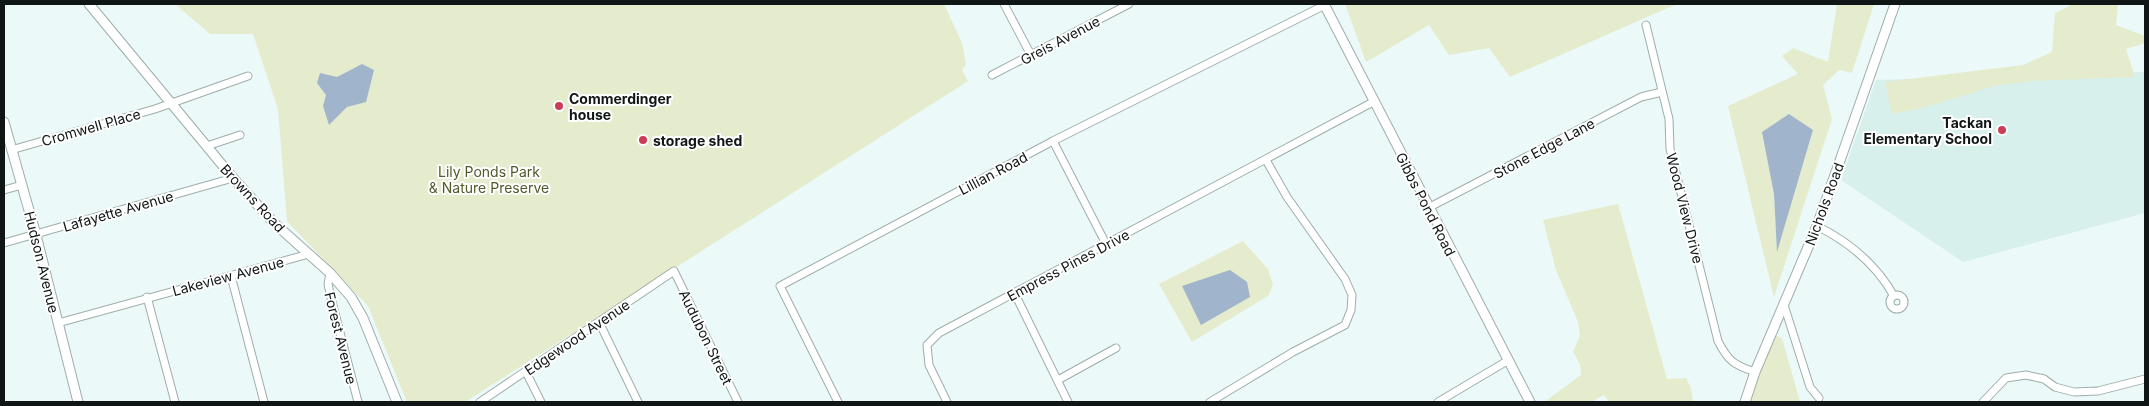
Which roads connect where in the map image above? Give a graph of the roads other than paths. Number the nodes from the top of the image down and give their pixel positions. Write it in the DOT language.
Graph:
graph roads {
  1 [pos="89,4"];
  2 [pos="1004,4"];
  3 [pos="1129,4"];
  4 [pos="1324,4"];
  5 [pos="1895,4"];
  6 [pos="1646,25"];
  7 [pos="1031,55"];
  8 [pos="992,75"];
  9 [pos="248,76"];
  10 [pos="1662,92"];
  11 [pos="169,102"];
  12 [pos="1373,102"];
  13 [pos="4,122"];
  14 [pos="240,136"];
  15 [pos="1053,142"];
  16 [pos="207,146"];
  17 [pos="11,150"];
  18 [pos="1266,160"];
  19 [pos="233,178"];
  20 [pos="22,185"];
  21 [pos="4,190"];
  22 [pos="1428,208"];
  23 [pos="1817,226"];
  24 [pos="36,235"];
  25 [pos="4,243"];
  26 [pos="1106,244"];
  27 [pos="309,254"];
  28 [pos="674,271"];
  29 [pos="330,273"];
  30 [pos="231,276"];
  31 [pos="1015,294"];
  32 [pos="1894,296"];
  33 [pos="147,297"];
  34 [pos="1784,305"];
  35 [pos="599,322"];
  36 [pos="58,323"];
  37 [pos="1116,348"];
  38 [pos="1507,361"];
  39 [pos="526,372"];
  40 [pos="1756,372"];
  41 [pos="2145,379"];
  42 [pos="1058,380"];
  43 [pos="1819,398"];
  44 [pos="78,402"];
  45 [pos="175,402"];
  46 [pos="264,402"];
  47 [pos="358,402"];
  48 [pos="397,402"];
  49 [pos="480,402"];
  50 [pos="541,402"];
  51 [pos="638,402"];
  52 [pos="738,402"];
  53 [pos="838,402"];
  54 [pos="947,402"];
  55 [pos="1068,402"];
  56 [pos="1210,402"];
  57 [pos="1438,402"];
  58 [pos="1530,402"];
  59 [pos="1745,402"];
  60 [pos="1983,402"];
  1 -- 11 [label="street, Browns Road"];
  2 -- 7 [label="street"];
  3 -- 7 [label="street, Greis Avenue"];
  4 -- 12 [label="street, Gibbs Pond Road"];
  4 -- 15 [label="street, Lillian Road"];
  5 -- 23 [label="street, Nichols Road"];
  6 -- 10 [label="street, Wood View Drive"];
  7 -- 8 [label="street, Greis Avenue"];
  9 -- 11 [label="street, Cromwell Place"];
  10 -- 22 [label="street, Stone Edge Lane"];
  10 -- 40 [label="street, Wood View Drive"];
  11 -- 16 [label="street, Browns Road"];
  11 -- 17 [label="street, Cromwell Place"];
  12 -- 18 [label="street, Empress Pines Drive"];
  12 -- 22 [label="street, Gibbs Pond Road"];
  13 -- 17 [label="street, Hudson Avenue"];
  14 -- 16 [label="street"];
  15 -- 26 [label="street"];
  15 -- 53 [label="street, Lillian Road"];
  16 -- 19 [label="street, Browns Road"];
  17 -- 20 [label="street, Hudson Avenue"];
  18 -- 26 [label="street, Empress Pines Drive"];
  18 -- 56 [label="street"];
  19 -- 24 [label="street, Lafayette Avenue"];
  19 -- 27 [label="street, Browns Road"];
  20 -- 21 [label="street"];
  20 -- 24 [label="street, Hudson Avenue"];
  22 -- 38 [label="street, Gibbs Pond Road"];
  23 -- 32 [label="street"];
  23 -- 34 [label="street, Nichols Road"];
  24 -- 25 [label="street, Lafayette Avenue"];
  24 -- 36 [label="street, Hudson Avenue"];
  26 -- 31 [label="street, Empress Pines Drive"];
  27 -- 29 [label="street, Browns Road"];
  27 -- 30 [label="street, Lakeview Avenue"];
  28 -- 35 [label="street, Edgewood Avenue"];
  28 -- 52 [label="street, Audubon Street"];
  29 -- 47 [label="street, Forest Avenue"];
  29 -- 48 [label="street, Browns Road"];
  30 -- 33 [label="street, Lakeview Avenue"];
  30 -- 46 [label="street"];
  31 -- 42 [label="street"];
  31 -- 54 [label="street, Empress Pines Drive"];
  33 -- 36 [label="street, Lakeview Avenue"];
  33 -- 45 [label="street"];
  34 -- 40 [label="street, Nichols Road"];
  34 -- 43 [label="street"];
  35 -- 39 [label="street, Edgewood Avenue"];
  35 -- 51 [label="street"];
  36 -- 44 [label="street, Hudson Avenue"];
  37 -- 42 [label="street"];
  38 -- 57 [label="street"];
  38 -- 58 [label="street, Gibbs Pond Road"];
  39 -- 49 [label="street, Edgewood Avenue"];
  39 -- 50 [label="street"];
  40 -- 59 [label="street, Nichols Road"];
  41 -- 60 [label="street"];
  42 -- 55 [label="street"];
}
